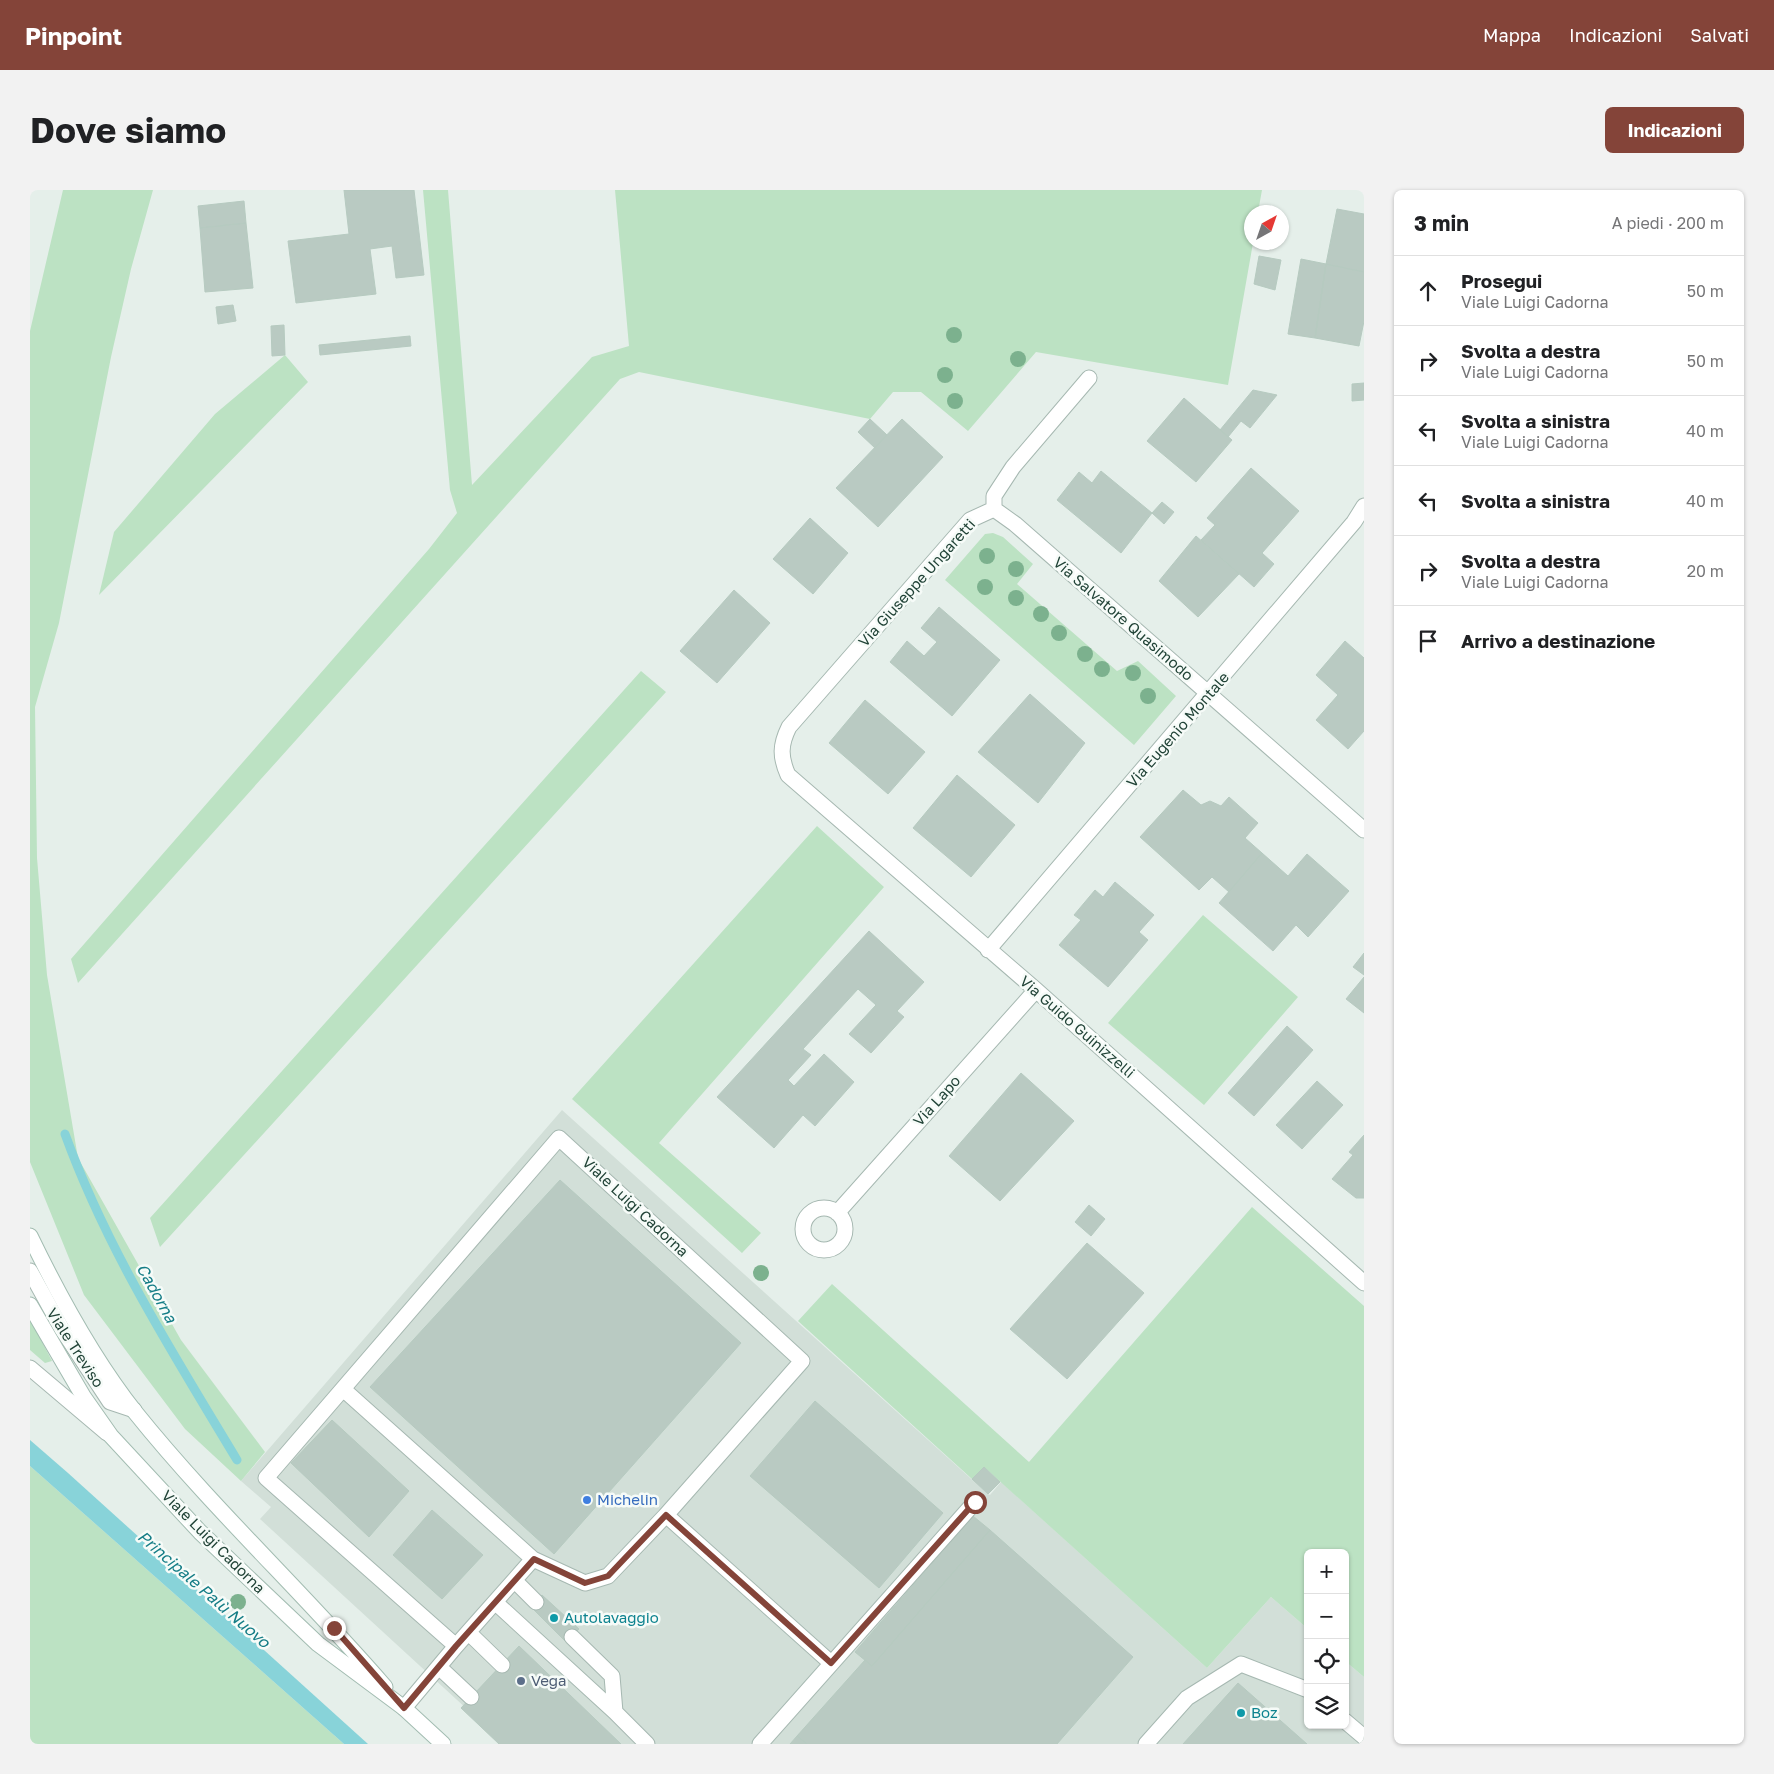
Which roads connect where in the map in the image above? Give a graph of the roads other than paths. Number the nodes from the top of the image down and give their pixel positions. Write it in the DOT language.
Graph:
graph roads {
  1 [pos="1089,378"];
  2 [pos="1364,506"];
  3 [pos="994,508"];
  4 [pos="1209,694"];
  5 [pos="788,775"];
  6 [pos="1364,830"];
  7 [pos="988,950"];
  8 [pos="1036,990"];
  9 [pos="837,1213"];
  10 [pos="30,1236"];
  11 [pos="30,1272"];
  12 [pos="1364,1283"];
  13 [pos="30,1305"];
  14 [pos="30,1368"];
  15 [pos="343,1389"];
  16 [pos="134,1410"];
  17 [pos="110,1436"];
  18 [pos="975,1502"];
  19 [pos="666,1515"];
  20 [pos="534,1559"];
  21 [pos="515,1581"];
  22 [pos="496,1602"];
  23 [pos="536,1602"];
  24 [pos="469,1633"];
  25 [pos="572,1637"];
  26 [pos="456,1646"];
  27 [pos="831,1663"];
  28 [pos="502,1665"];
  29 [pos="439,1667"];
  30 [pos="1304,1688"];
  31 [pos="471,1697"];
  32 [pos="404,1708"];
  33 [pos="615,1712"];
  34 [pos="1349,1724"];
  35 [pos="1364,1737"];
  36 [pos="443,1744"];
  37 [pos="647,1744"];
  38 [pos="760,1744"];
  39 [pos="1146,1744"];
  1 -- 3 [label="street"];
  2 -- 4 [label="street, Via Eugenio Montale"];
  3 -- 4 [label="street, Via Salvatore Quasimodo"];
  3 -- 5 [label="street, Via Giuseppe Ungaretti"];
  4 -- 6 [label="street, Via Salvatore Quasimodo"];
  4 -- 7 [label="street, Via Eugenio Montale"];
  5 -- 7 [label="street, Via Guido Guinizzelli"];
  7 -- 8 [label="street, Via Guido Guinizzelli"];
  8 -- 9 [label="street, Via Lapo"];
  8 -- 12 [label="street, Via Guido Guinizzelli"];
  10 -- 16 [label="street, Viale Luigi Cadorna"];
  11 -- 16 [label="street, Viale Treviso"];
  13 -- 17 [label="street, Viale Treviso"];
  14 -- 17 [label="street, Viale Luigi Cadorna"];
  15 -- 19 [label="street, Viale Luigi Cadorna"];
  15 -- 20 [label="street, Viale Luigi Cadorna"];
  15 -- 26 [label="street, Viale Luigi Cadorna"];
  16 -- 32 [label="street, Viale Luigi Cadorna"];
  17 -- 32 [label="street, Viale Luigi Cadorna"];
  18 -- 27 [label="street"];
  19 -- 20 [label="street, Viale Luigi Cadorna"];
  19 -- 27 [label="street"];
  20 -- 21 [label="street"];
  21 -- 22 [label="street"];
  21 -- 23 [label="street"];
  22 -- 24 [label="street"];
  22 -- 33 [label="street"];
  24 -- 26 [label="street"];
  24 -- 28 [label="street"];
  25 -- 33 [label="street"];
  26 -- 29 [label="street"];
  27 -- 38 [label="street"];
  29 -- 31 [label="street"];
  29 -- 32 [label="street"];
  30 -- 39 [label="street"];
  32 -- 36 [label="street, Viale Luigi Cadorna"];
  33 -- 37 [label="street"];
  34 -- 35 [label="street"];
}
